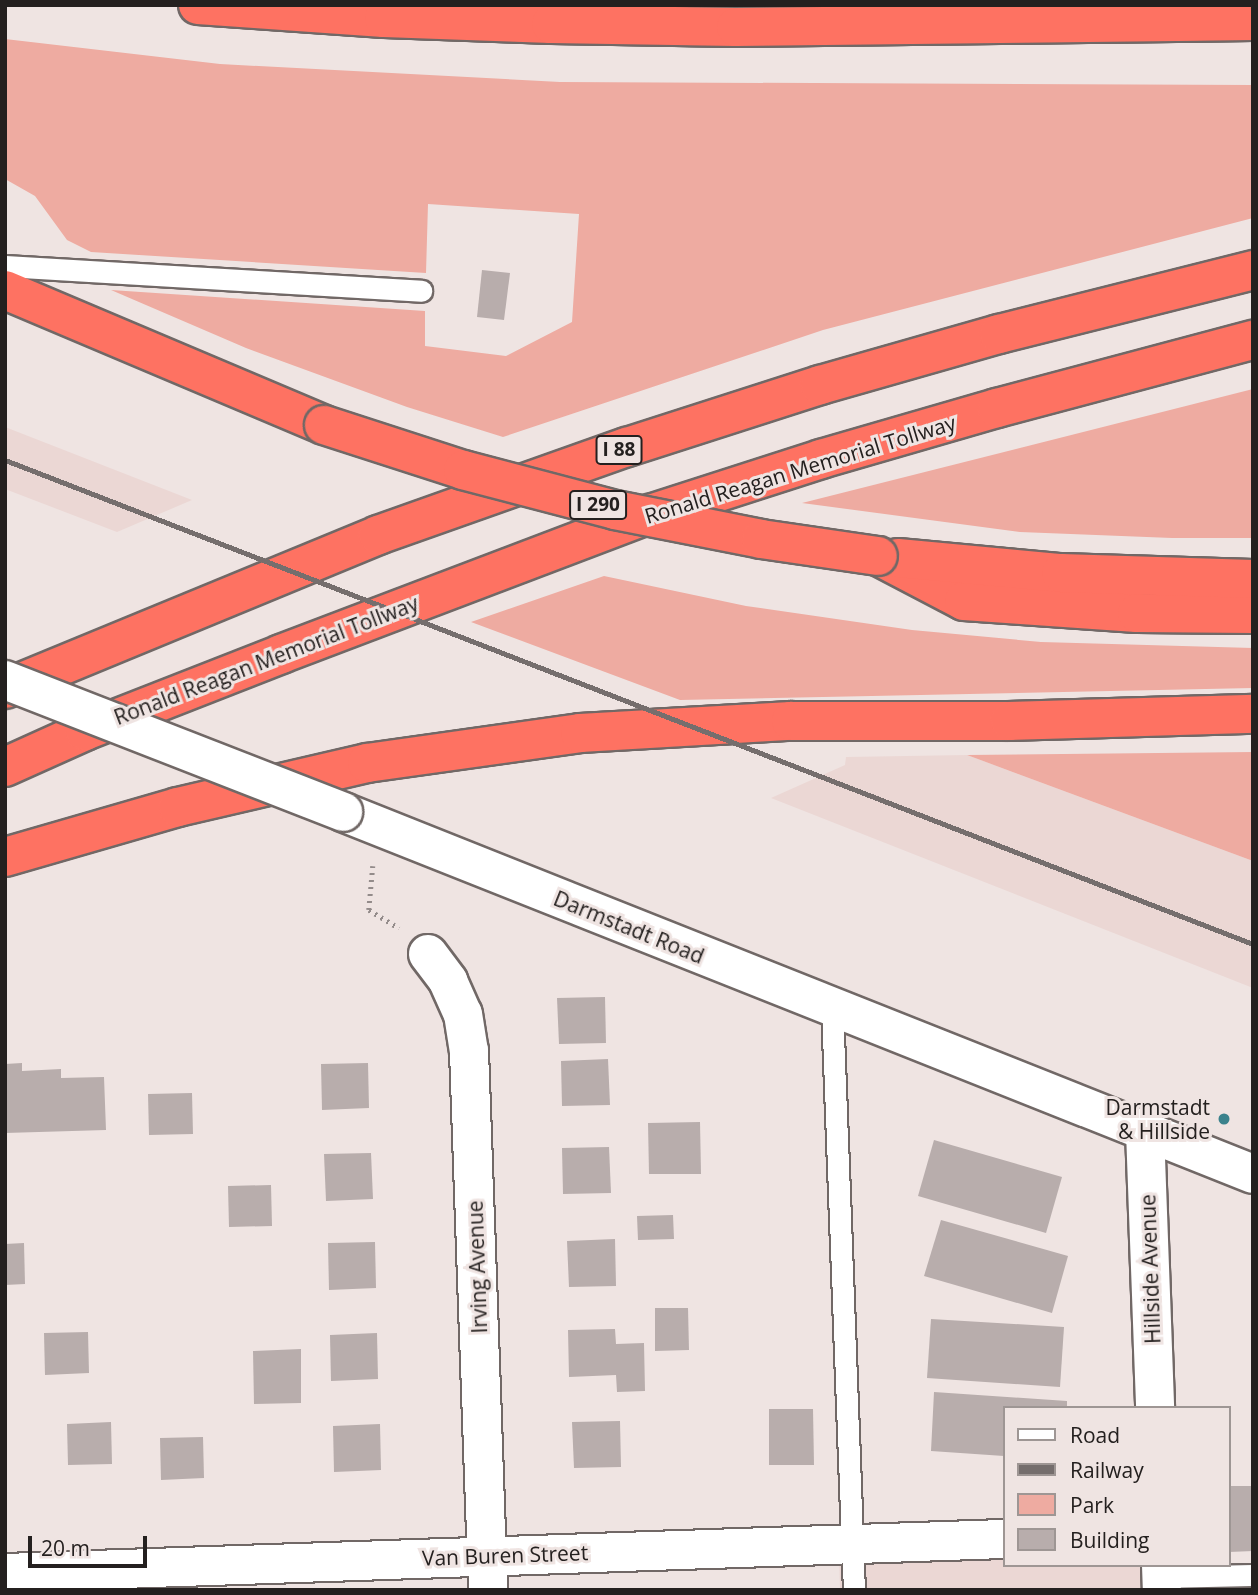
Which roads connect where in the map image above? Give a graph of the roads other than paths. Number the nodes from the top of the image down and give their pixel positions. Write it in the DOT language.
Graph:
graph roads {
  1 [pos="198,5"];
  2 [pos="1253,21"];
  3 [pos="5,266"];
  4 [pos="1253,270"];
  5 [pos="5,290"];
  6 [pos="421,291"];
  7 [pos="1253,340"];
  8 [pos="878,556"];
  9 [pos="1253,579"];
  10 [pos="1253,614"];
  11 [pos="5,680"];
  12 [pos="5,689"];
  13 [pos="1253,714"];
  14 [pos="5,767"];
  15 [pos="5,857"];
  16 [pos="428,954"];
  17 [pos="832,1008"];
  18 [pos="1145,1131"];
  19 [pos="1253,1174"];
  20 [pos="1155,1406"];
  21 [pos="1002,1539"];
  22 [pos="853,1543"];
  23 [pos="488,1572"];
  24 [pos="5,1573"];
  25 [pos="1253,1575"];
  26 [pos="1161,1577"];
  27 [pos="854,1590"];
  1 -- 2 [label="highway"];
  3 -- 6 [label="lane"];
  4 -- 12 [label="highway, I 88"];
  5 -- 8 [label="highway, I 290, bridge"];
  7 -- 14 [label="highway, Ronald Reagan Memorial Tollway"];
  8 -- 9 [label="highway, I 290"];
  8 -- 10 [label="highway"];
  11 -- 17 [label="street, Darmstadt Road, bridge"];
  13 -- 15 [label="highway"];
  16 -- 23 [label="street, Irving Avenue"];
  17 -- 18 [label="street, Darmstadt Road"];
  17 -- 22 [label="lane"];
  18 -- 19 [label="street, Darmstadt Road"];
  18 -- 20 [label="street, Hillside Avenue"];
  21 -- 22 [label="street, Van Buren Street"];
  22 -- 23 [label="street, Van Buren Street"];
  22 -- 27 [label="lane"];
  23 -- 24 [label="street, Van Buren Street"];
  25 -- 26 [label="lane"];
}
